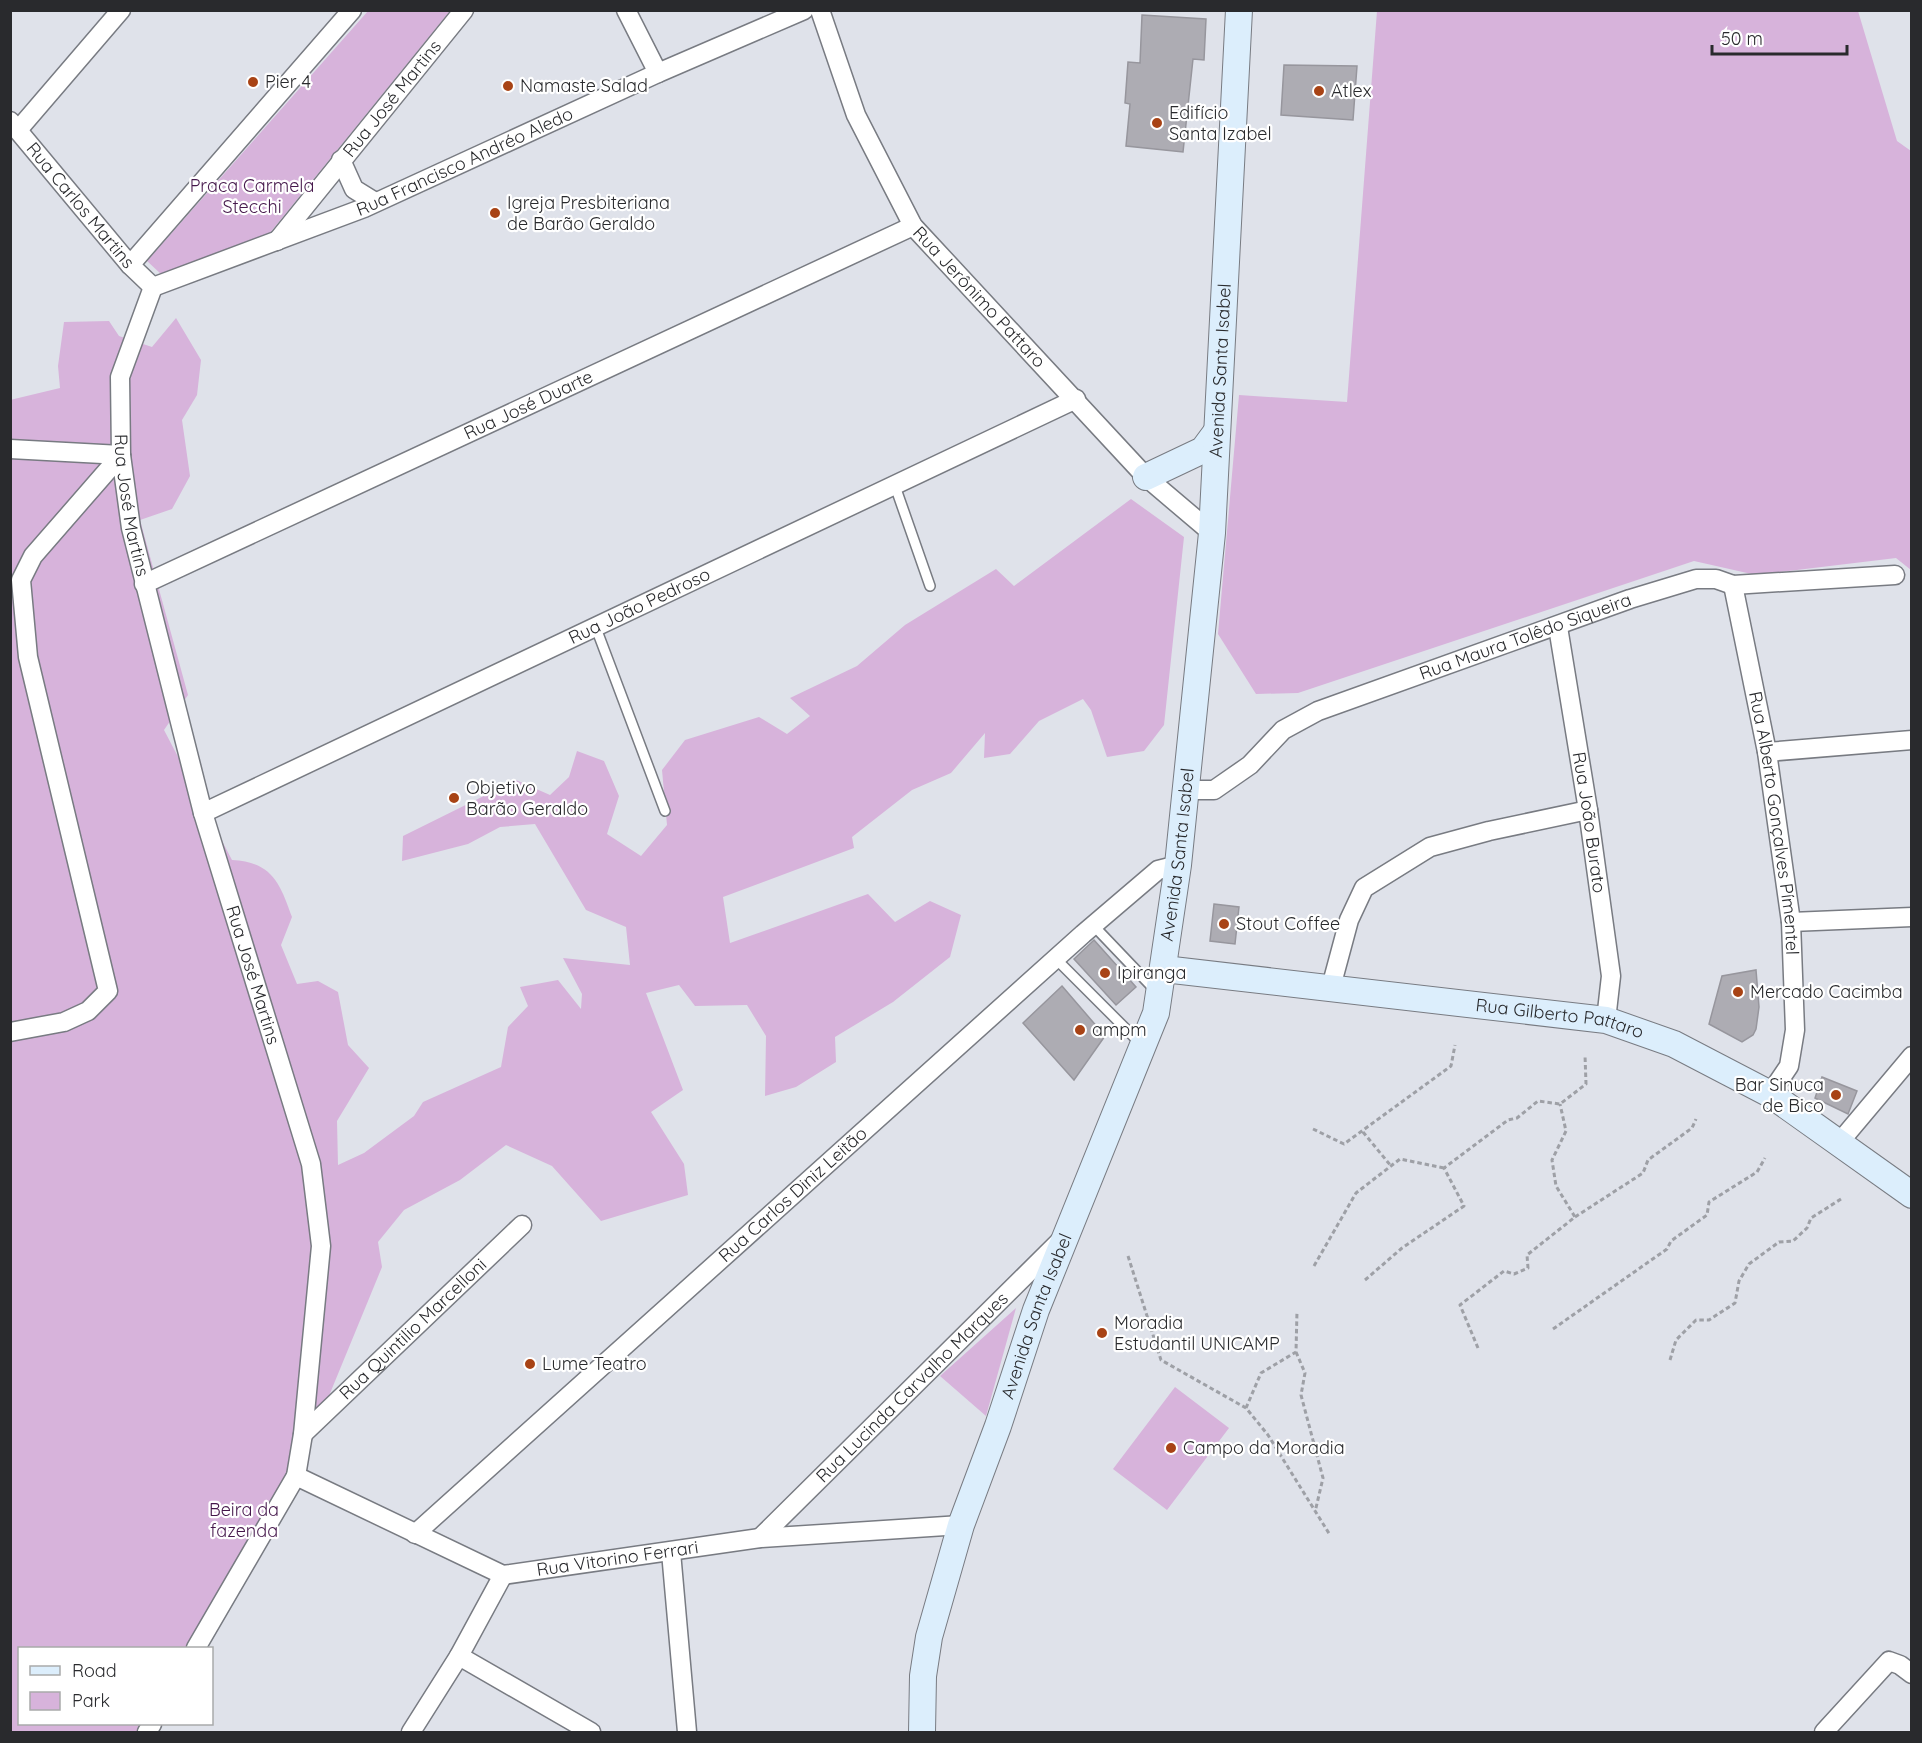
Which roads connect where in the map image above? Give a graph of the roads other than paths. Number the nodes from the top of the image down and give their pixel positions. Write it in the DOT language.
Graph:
graph roads {
  1 [pos="121,10"];
  2 [pos="352,10"];
  3 [pos="464,10"];
  4 [pos="626,10"];
  5 [pos="804,10"];
  6 [pos="820,10"];
  7 [pos="1239,10"];
  8 [pos="658,73"];
  9 [pos="14,125"];
  10 [pos="340,160"];
  11 [pos="375,202"];
  12 [pos="913,226"];
  13 [pos="276,242"];
  14 [pos="130,266"];
  15 [pos="153,287"];
  16 [pos="1076,399"];
  17 [pos="1217,431"];
  18 [pos="10,448"];
  19 [pos="121,455"];
  20 [pos="1146,477"];
  21 [pos="895,486"];
  22 [pos="1212,533"];
  23 [pos="1895,574"];
  24 [pos="144,584"];
  25 [pos="1733,585"];
  26 [pos="930,586"];
  27 [pos="1558,627"];
  28 [pos="596,628"];
  29 [pos="1911,740"];
  30 [pos="1767,752"];
  31 [pos="1185,790"];
  32 [pos="1588,810"];
  33 [pos="665,811"];
  34 [pos="203,813"];
  35 [pos="1178,865"];
  36 [pos="1911,917"];
  37 [pos="1791,922"];
  38 [pos="1093,926"];
  39 [pos="1056,958"];
  40 [pos="1164,969"];
  41 [pos="1331,987"];
  42 [pos="1159,994"];
  43 [pos="1606,1020"];
  44 [pos="10,1032"];
  45 [pos="1143,1046"];
  46 [pos="1911,1056"];
  47 [pos="1770,1094"];
  48 [pos="1838,1144"];
  49 [pos="1911,1196"];
  50 [pos="522,1225"];
  51 [pos="1066,1236"];
  52 [pos="303,1434"];
  53 [pos="296,1476"];
  54 [pos="961,1525"];
  55 [pos="414,1534"];
  56 [pos="760,1538"];
  57 [pos="670,1552"];
  58 [pos="503,1575"];
  59 [pos="197,1647"];
  60 [pos="459,1656"];
  61 [pos="1911,1674"];
  62 [pos="411,1732"];
  63 [pos="591,1732"];
  64 [pos="687,1732"];
  65 [pos="922,1732"];
  66 [pos="1824,1732"];
  1 -- 9 [label="street"];
  2 -- 14 [label="street"];
  3 -- 10 [label="street, Rua José Martins"];
  4 -- 8 [label="street"];
  5 -- 8 [label="street, Rua Francisco Andréo Aledo"];
  6 -- 12 [label="street, Rua Jerônimo Pattaro"];
  7 -- 17 [label="main road, Avenida Santa Isabel"];
  8 -- 11 [label="street, Rua Francisco Andréo Aledo"];
  9 -- 14 [label="street, Rua Carlos Martins"];
  10 -- 11 [label="street"];
  10 -- 13 [label="street, Rua José Martins"];
  11 -- 13 [label="street, Rua Francisco Andréo Aledo"];
  12 -- 16 [label="street, Rua Jerônimo Pattaro"];
  12 -- 24 [label="street, Rua José Duarte"];
  13 -- 15 [label="street, Rua Francisco Andréo Aledo"];
  14 -- 15 [label="street, Rua Carlos Martins"];
  15 -- 19 [label="street, Rua José Martins"];
  16 -- 20 [label="street, Rua Jerônimo Pattaro"];
  16 -- 21 [label="street, Rua João Pedroso"];
  17 -- 20 [label="main road"];
  17 -- 22 [label="main road, Avenida Santa Isabel"];
  18 -- 19 [label="street"];
  19 -- 24 [label="street, Rua José Martins"];
  19 -- 44 [label="street"];
  20 -- 22 [label="street, Rua Jerônimo Pattaro"];
  21 -- 26 [label="lane"];
  21 -- 28 [label="street, Rua João Pedroso"];
  22 -- 31 [label="main road, Avenida Santa Isabel"];
  23 -- 25 [label="street, Rua Maura Tolêdo Siqueira"];
  24 -- 34 [label="street, Rua José Martins"];
  25 -- 27 [label="street, Rua Maura Tolêdo Siqueira"];
  25 -- 30 [label="street, Rua Alberto Gonçalves Pímentel"];
  27 -- 31 [label="street, Rua Maura Tolêdo Siqueira"];
  27 -- 32 [label="street, Rua João Burato"];
  28 -- 33 [label="lane"];
  28 -- 34 [label="street, Rua João Pedroso"];
  29 -- 30 [label="street"];
  30 -- 37 [label="street, Rua Alberto Gonçalves Pímentel"];
  31 -- 35 [label="main road, Avenida Santa Isabel"];
  32 -- 41 [label="street"];
  32 -- 43 [label="street, Rua João Burato"];
  34 -- 52 [label="street, Rua José Martins"];
  35 -- 38 [label="street, Rua Carlos Diniz Leitão"];
  35 -- 40 [label="main road, Avenida Santa Isabel"];
  36 -- 37 [label="street"];
  37 -- 47 [label="street, Rua Alberto Gonçalves Pímentel"];
  38 -- 39 [label="street, Rua Carlos Diniz Leitão"];
  38 -- 42 [label="lane"];
  39 -- 45 [label="lane"];
  39 -- 55 [label="street, Rua Carlos Diniz Leitão"];
  40 -- 41 [label="main road, Rua Gilberto Pattaro"];
  40 -- 42 [label="main road, Avenida Santa Isabel"];
  41 -- 43 [label="main road, Rua Gilberto Pattaro"];
  42 -- 45 [label="main road, Avenida Santa Isabel"];
  43 -- 47 [label="main road, Rua Gilberto Pattaro"];
  45 -- 51 [label="main road, Avenida Santa Isabel"];
  46 -- 48 [label="street"];
  47 -- 48 [label="main road, Rua Gilberto Pattaro"];
  48 -- 49 [label="main road, Rua Gilberto Pattaro"];
  50 -- 52 [label="street, Rua Quintilio Marcelloni"];
  51 -- 54 [label="main road, Avenida Santa Isabel"];
  51 -- 56 [label="street, Rua Lucinda Carvalho Marques"];
  52 -- 53 [label="street, Rua José Martins"];
  53 -- 55 [label="street"];
  53 -- 59 [label="street, Rua José Martins"];
  54 -- 56 [label="street, Rua Vitorino Ferrari"];
  54 -- 65 [label="main road, Avenida Santa Isabel"];
  55 -- 58 [label="street"];
  56 -- 57 [label="street, Rua Vitorino Ferrari"];
  57 -- 58 [label="street, Rua Vitorino Ferrari"];
  57 -- 64 [label="street"];
  58 -- 60 [label="street"];
  60 -- 62 [label="street"];
  60 -- 63 [label="street"];
  61 -- 66 [label="street"];
}
